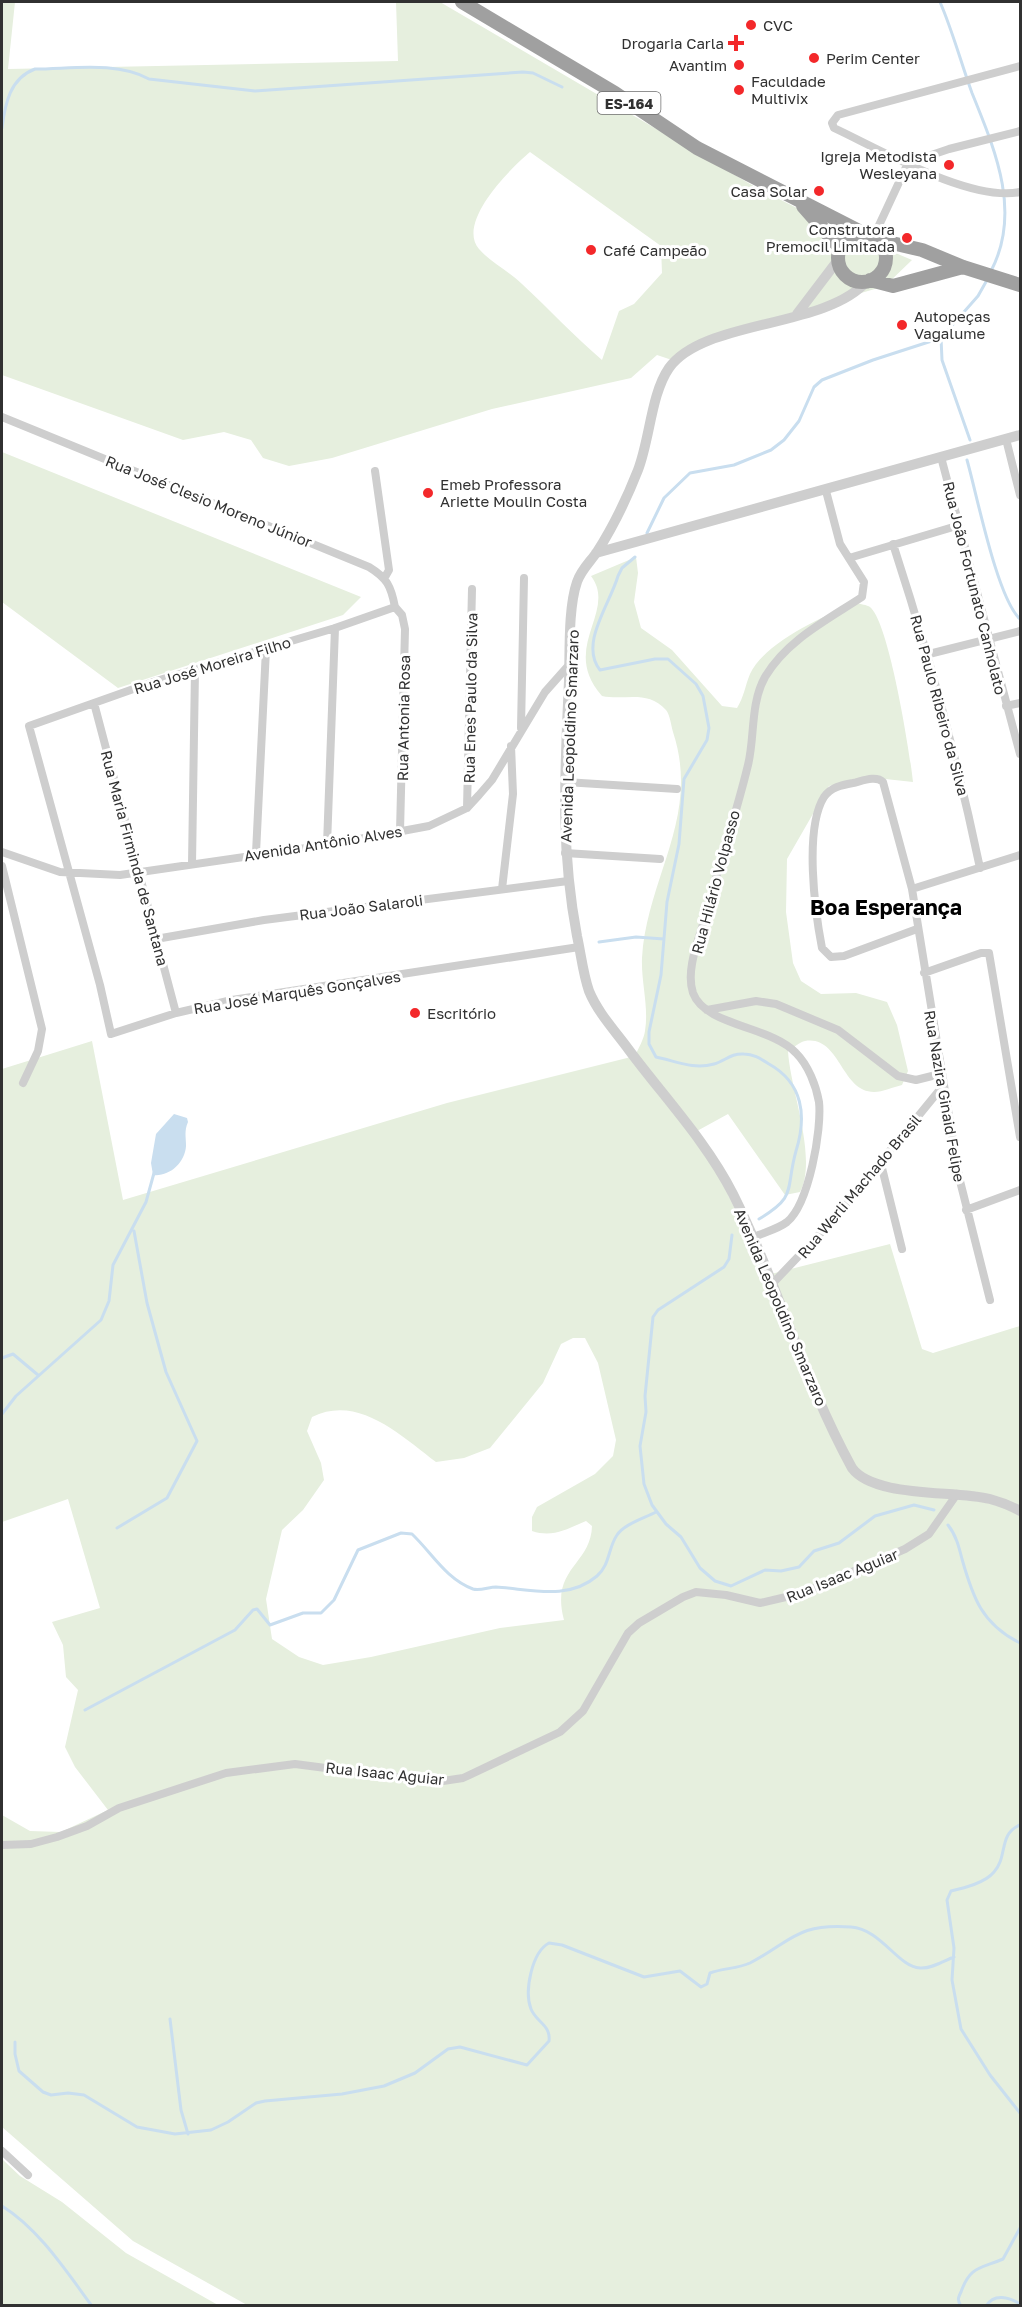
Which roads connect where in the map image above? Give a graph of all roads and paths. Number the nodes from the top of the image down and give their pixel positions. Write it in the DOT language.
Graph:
graph roads {
  1 [pos="462,2"];
  2 [pos="1020,66"];
  3 [pos="1020,131"];
  4 [pos="908,164"];
  5 [pos="1020,192"];
  6 [pos="797,200"];
  7 [pos="872,237"];
  8 [pos="839,254"];
  9 [pos="963,267"];
  10 [pos="869,281"];
  11 [pos="1020,285"];
  12 [pos="797,314"];
  13 [pos="2,417"];
  14 [pos="1020,435"];
  15 [pos="1006,439"];
  16 [pos="941,457"];
  17 [pos="375,471"];
  18 [pos="826,491"];
  19 [pos="1020,495"];
  20 [pos="960,525"];
  21 [pos="893,544"];
  22 [pos="596,553"];
  23 [pos="849,558"];
  24 [pos="385,577"];
  25 [pos="524,578"];
  26 [pos="472,589"];
  27 [pos="395,607"];
  28 [pos="336,628"];
  29 [pos="1020,631"];
  30 [pos="990,640"];
  31 [pos="266,649"];
  32 [pos="929,654"];
  33 [pos="570,664"];
  34 [pos="195,670"];
  35 [pos="94,703"];
  36 [pos="1020,703"];
  37 [pos="1006,706"];
  38 [pos="521,728"];
  39 [pos="511,746"];
  40 [pos="1020,754"];
  41 [pos="565,782"];
  42 [pos="677,789"];
  43 [pos="467,808"];
  44 [pos="400,832"];
  45 [pos="327,845"];
  46 [pos="2,852"];
  47 [pos="565,852"];
  48 [pos="256,853"];
  49 [pos="1020,855"];
  50 [pos="660,859"];
  51 [pos="192,864"];
  52 [pos="2,866"];
  53 [pos="980,868"];
  54 [pos="140,872"];
  55 [pos="70,873"];
  56 [pos="568,881"];
  57 [pos="502,889"];
  58 [pos="912,889"];
  59 [pos="917,929"];
  60 [pos="156,939"];
  61 [pos="579,947"];
  62 [pos="924,973"];
  63 [pos="707,1010"];
  64 [pos="176,1013"];
  65 [pos="940,1074"];
  66 [pos="23,1083"];
  67 [pos="942,1087"];
  68 [pos="1020,1137"];
  69 [pos="881,1164"];
  70 [pos="1020,1190"];
  71 [pos="966,1210"];
  72 [pos="754,1237"];
  73 [pos="902,1249"];
  74 [pos="773,1283"];
  75 [pos="990,1300"];
  76 [pos="957,1494"];
  77 [pos="1020,1511"];
  78 [pos="2,1845"];
  79 [pos="2,2151"];
  80 [pos="28,2175"];
  1 -- 6 [label="highway, ES-164"];
  2 -- 4 [label="street"];
  3 -- 4 [label="street"];
  4 -- 5 [label="street"];
  4 -- 7 [label="street"];
  6 -- 7 [label="highway, ES-164"];
  6 -- 8 [label="highway, ES-164"];
  7 -- 8 [label="highway"];
  7 -- 9 [label="highway, ES-164"];
  7 -- 10 [label="highway"];
  8 -- 10 [label="highway, ES-164"];
  8 -- 12 [label="street"];
  9 -- 10 [label="highway, ES-164"];
  9 -- 11 [label="highway, ES-164"];
  10 -- 12 [label="street, Avenida Leopoldino Smarzaro"];
  12 -- 22 [label="street, Avenida Leopoldino Smarzaro"];
  13 -- 24 [label="street, Rua José Clesio Moreno Júnior"];
  14 -- 15 [label="street"];
  15 -- 16 [label="street"];
  15 -- 19 [label="street"];
  16 -- 18 [label="street"];
  16 -- 20 [label="street, Rua João Fortunato Canholato"];
  17 -- 24 [label="street"];
  18 -- 22 [label="street"];
  18 -- 23 [label="street, Rua Hilário Volpasso"];
  20 -- 21 [label="street"];
  20 -- 30 [label="street, Rua João Fortunato Canholato"];
  21 -- 23 [label="street"];
  21 -- 32 [label="street, Rua Paulo Ribeiro da Silva"];
  22 -- 33 [label="street, Avenida Leopoldino Smarzaro"];
  23 -- 63 [label="street, Rua Hilário Volpasso"];
  24 -- 27 [label="street"];
  25 -- 38 [label="street"];
  26 -- 43 [label="street, Rua Enes Paulo da Silva"];
  27 -- 28 [label="street, Rua José Moreira Filho"];
  27 -- 44 [label="street, Rua Antonia Rosa"];
  28 -- 31 [label="street, Rua José Moreira Filho"];
  28 -- 45 [label="street"];
  29 -- 30 [label="street"];
  30 -- 32 [label="street"];
  30 -- 37 [label="street, Rua João Fortunato Canholato"];
  31 -- 34 [label="street, Rua José Moreira Filho"];
  31 -- 48 [label="street"];
  32 -- 53 [label="street, Rua Paulo Ribeiro da Silva"];
  33 -- 38 [label="street, Avenida Antônio Alves"];
  33 -- 41 [label="street, Avenida Leopoldino Smarzaro"];
  34 -- 35 [label="street, Rua José Moreira Filho"];
  34 -- 51 [label="street"];
  35 -- 54 [label="street, Rua Maria Firminda de Santana"];
  35 -- 55 [label="street, Rua José Moreira Filho"];
  36 -- 37 [label="street"];
  37 -- 40 [label="street, Rua João Fortunato Canholato"];
  38 -- 39 [label="street, Avenida Antônio Alves"];
  39 -- 43 [label="street, Avenida Antônio Alves"];
  39 -- 57 [label="street"];
  41 -- 42 [label="street"];
  41 -- 47 [label="street, Avenida Leopoldino Smarzaro"];
  43 -- 44 [label="street, Avenida Antônio Alves"];
  44 -- 45 [label="street, Avenida Antônio Alves"];
  45 -- 48 [label="street, Avenida Antônio Alves"];
  46 -- 55 [label="street, Avenida Antônio Alves"];
  47 -- 50 [label="street"];
  47 -- 56 [label="street, Avenida Leopoldino Smarzaro"];
  48 -- 51 [label="street, Avenida Antônio Alves"];
  49 -- 53 [label="street"];
  51 -- 54 [label="street, Avenida Antônio Alves"];
  52 -- 66 [label="street"];
  53 -- 58 [label="street"];
  54 -- 55 [label="street, Avenida Antônio Alves"];
  54 -- 60 [label="street, Rua Maria Firminda de Santana"];
  55 -- 64 [label="street, Rua José Marquês Gonçalves"];
  56 -- 57 [label="street, Rua João Salaroli"];
  56 -- 61 [label="street, Avenida Leopoldino Smarzaro"];
  57 -- 60 [label="street, Rua João Salaroli"];
  58 -- 59 [label="street, Rua Nazira Ginaid Felipe"];
  58 -- 59 [label="street, Rua Nazira Ginaid Felipe"];
  59 -- 62 [label="street, Rua Nazira Ginaid Felipe"];
  60 -- 64 [label="street, Rua Maria Firminda de Santana"];
  61 -- 64 [label="street, Rua José Marquês Gonçalves"];
  61 -- 72 [label="street, Avenida Leopoldino Smarzaro"];
  62 -- 65 [label="street, Rua Nazira Ginaid Felipe"];
  62 -- 68 [label="street"];
  63 -- 65 [label="street"];
  63 -- 72 [label="street"];
  65 -- 67 [label="street, Rua Nazira Ginaid Felipe"];
  67 -- 69 [label="street, Rua Werli Machado Brasil"];
  67 -- 71 [label="street, Rua Nazira Ginaid Felipe"];
  69 -- 73 [label="street"];
  69 -- 74 [label="street, Rua Werli Machado Brasil"];
  70 -- 71 [label="street"];
  71 -- 75 [label="street, Rua Nazira Ginaid Felipe"];
  72 -- 74 [label="street, Avenida Leopoldino Smarzaro"];
  74 -- 76 [label="street, Avenida Leopoldino Smarzaro"];
  76 -- 77 [label="street"];
  76 -- 78 [label="street, Rua Isaac Aguiar"];
  79 -- 80 [label="street"];
}
